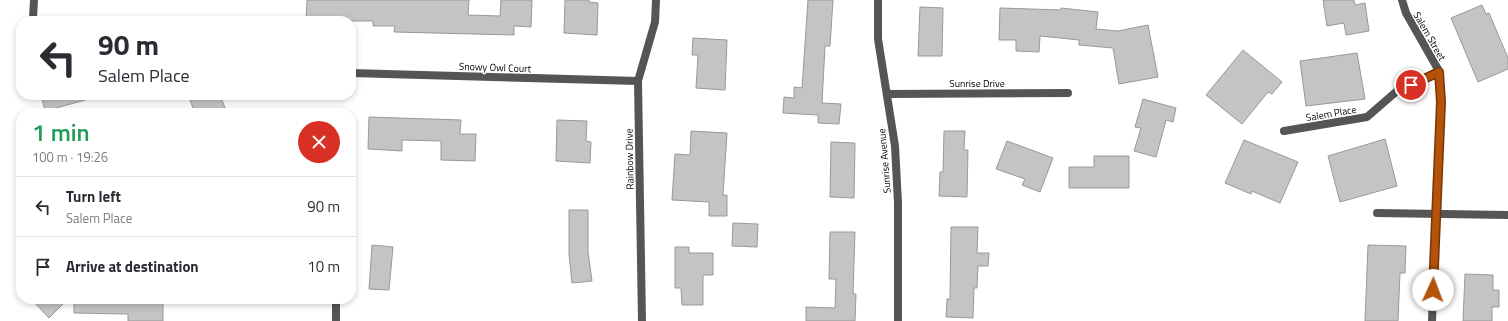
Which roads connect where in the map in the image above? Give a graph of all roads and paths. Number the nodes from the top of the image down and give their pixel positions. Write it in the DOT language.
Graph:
graph roads {
  1 [pos="34,0"];
  2 [pos="656,0"];
  3 [pos="878,0"];
  4 [pos="1402,0"];
  5 [pos="33,16"];
  6 [pos="1439,72"];
  7 [pos="356,73"];
  8 [pos="638,81"];
  9 [pos="1068,93"];
  10 [pos="887,94"];
  11 [pos="1284,131"];
  12 [pos="1377,213"];
  13 [pos="1436,214"];
  14 [pos="1508,215"];
  15 [pos="336,304"];
  16 [pos="336,321"];
  17 [pos="642,321"];
  18 [pos="898,321"];
  19 [pos="1432,321"];
  1 -- 5 [label="street"];
  2 -- 8 [label="street, Rainbow Drive"];
  3 -- 10 [label="street, Sunrise Avenue"];
  4 -- 6 [label="street, Salem Street"];
  6 -- 11 [label="street, Salem Place"];
  6 -- 13 [label="street, Salem Street"];
  7 -- 8 [label="street, Snowy Owl Court"];
  8 -- 17 [label="street, Rainbow Drive"];
  9 -- 10 [label="street, Sunrise Drive"];
  10 -- 18 [label="street, Sunrise Avenue"];
  12 -- 13 [label="street"];
  13 -- 14 [label="street"];
  13 -- 19 [label="street, Salem Street"];
  15 -- 16 [label="street"];
}
